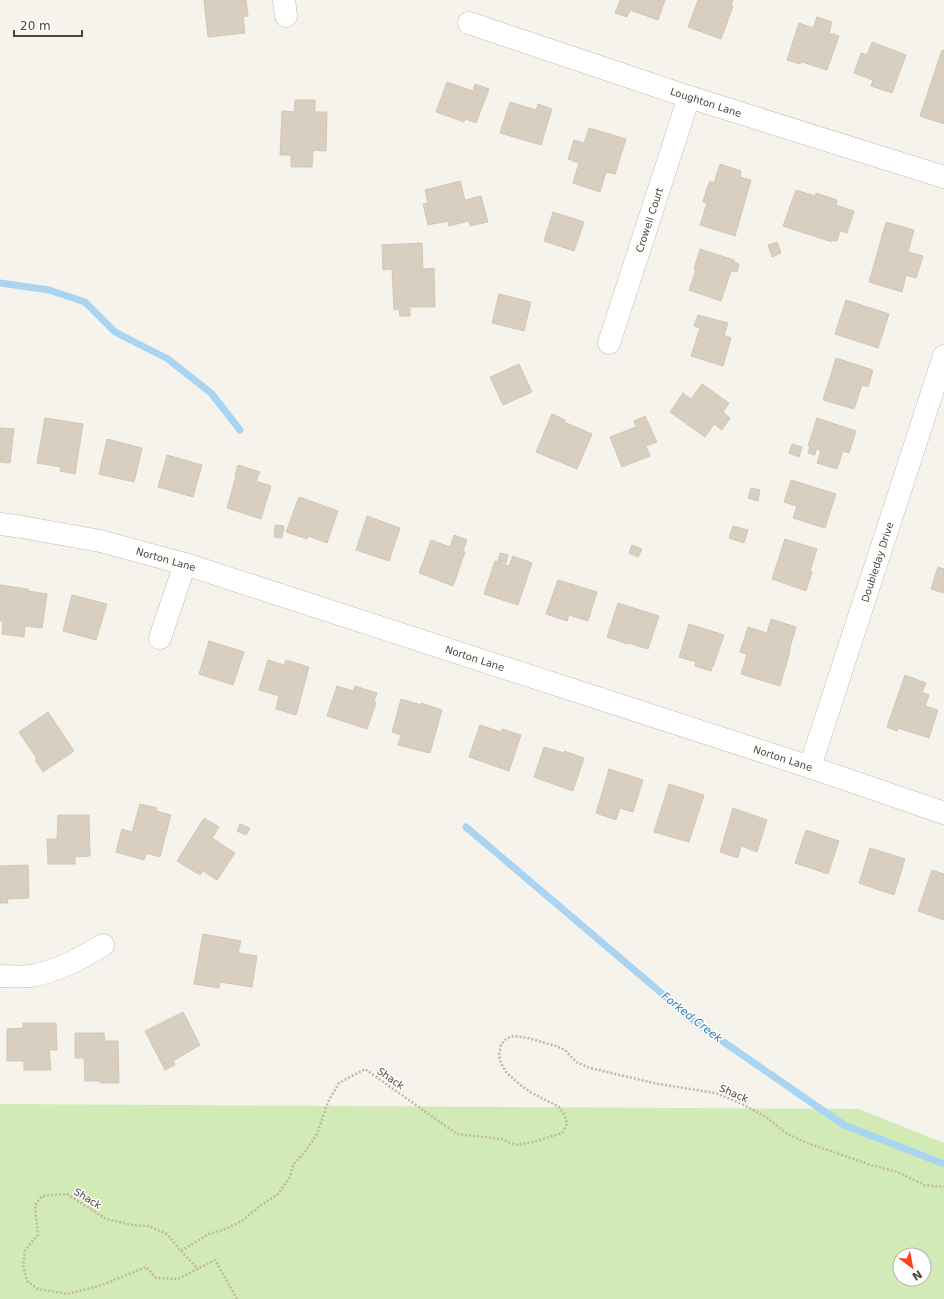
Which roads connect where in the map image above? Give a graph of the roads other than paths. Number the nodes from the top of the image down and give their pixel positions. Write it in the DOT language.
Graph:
graph roads {
  1 [pos="469,23"];
  2 [pos="689,97"];
  3 [pos="944,177"];
  4 [pos="609,343"];
  5 [pos="944,356"];
  6 [pos="0,524"];
  7 [pos="186,564"];
  8 [pos="160,638"];
  9 [pos="810,767"];
  10 [pos="944,813"];
  11 [pos="103,945"];
  12 [pos="0,976"];
  1 -- 2 [label="street, Loughton Lane"];
  2 -- 3 [label="street, Loughton Lane"];
  2 -- 4 [label="street, Crowell Court"];
  5 -- 9 [label="street, Doubleday Drive"];
  6 -- 7 [label="street, Norton Lane"];
  7 -- 8 [label="street"];
  7 -- 9 [label="street, Norton Lane"];
  9 -- 10 [label="street, Norton Lane"];
  11 -- 12 [label="street"];
}
